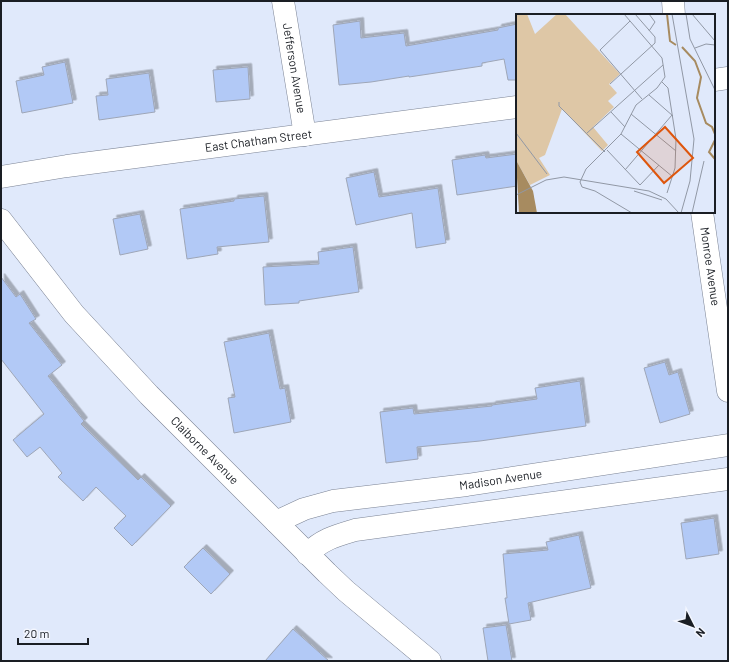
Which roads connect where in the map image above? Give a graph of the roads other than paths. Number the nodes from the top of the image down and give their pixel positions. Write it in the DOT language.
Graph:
graph roads {
  1 [pos="283,1"];
  2 [pos="672,1"];
  3 [pos="674,14"];
  4 [pos="728,78"];
  5 [pos="715,80"];
  6 [pos="516,107"];
  7 [pos="305,135"];
  8 [pos="1,178"];
  9 [pos="702,213"];
  10 [pos="1,220"];
  11 [pos="728,391"];
  12 [pos="728,445"];
  13 [pos="728,479"];
  14 [pos="276,522"];
  15 [pos="308,554"];
  16 [pos="430,661"];
  1 -- 7 [label="street, Jefferson Avenue"];
  2 -- 3 [label="street"];
  4 -- 5 [label="street"];
  6 -- 7 [label="street, East Chatham Street"];
  7 -- 8 [label="street, East Chatham Street"];
  9 -- 11 [label="street, Monroe Avenue"];
  10 -- 14 [label="street, Claiborne Avenue"];
  12 -- 14 [label="street, Madison Avenue"];
  13 -- 15 [label="street"];
  14 -- 15 [label="street, Claiborne Avenue"];
  15 -- 16 [label="street, Claiborne Avenue"];
}
